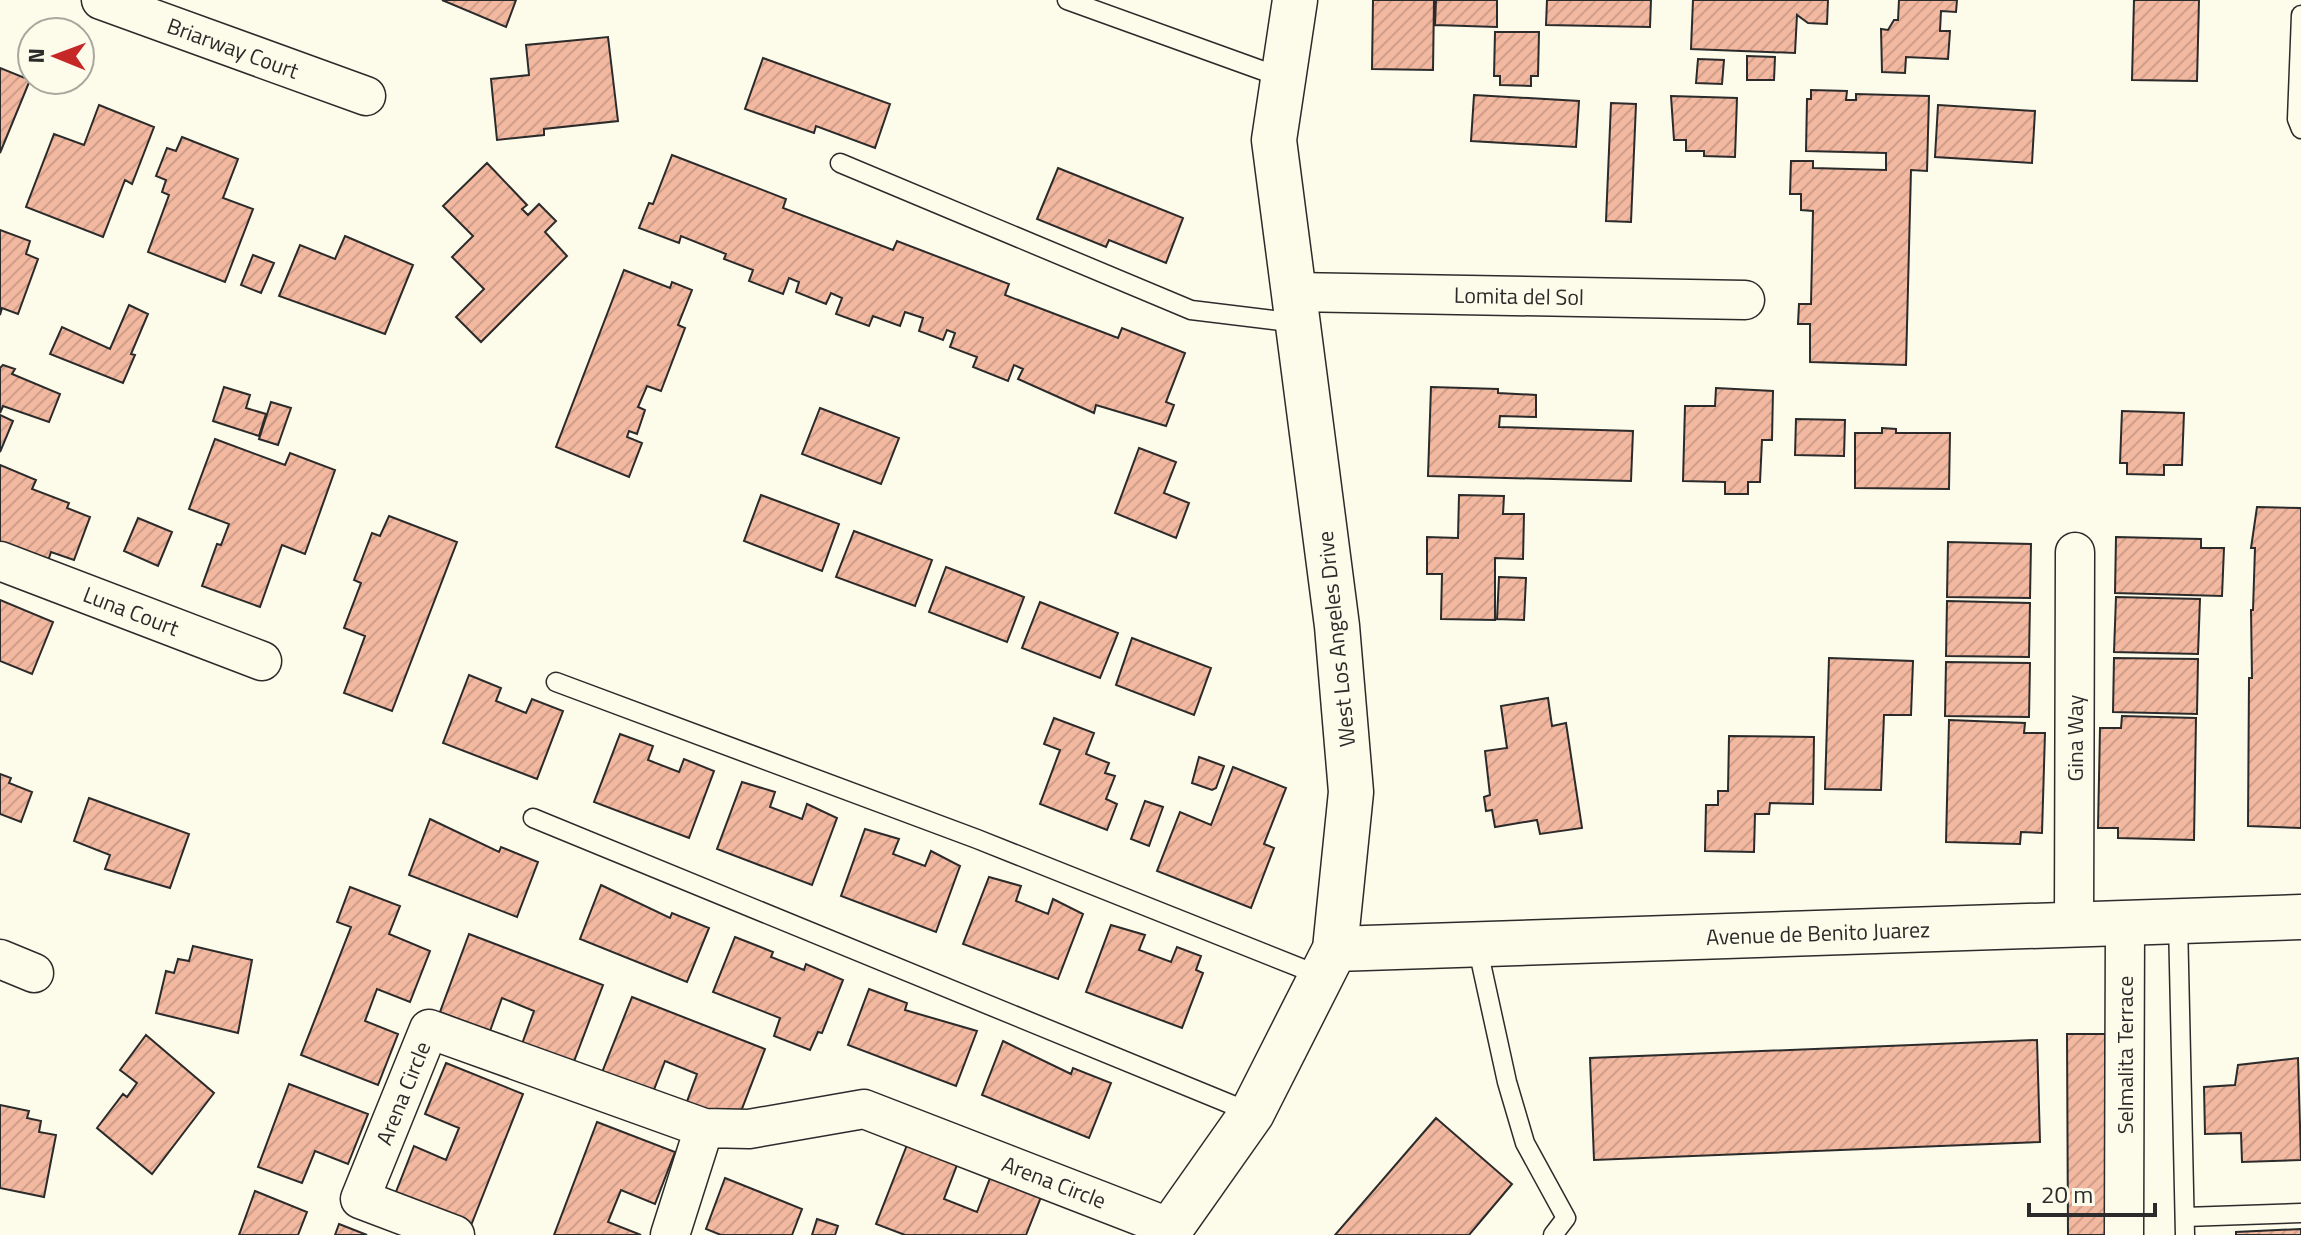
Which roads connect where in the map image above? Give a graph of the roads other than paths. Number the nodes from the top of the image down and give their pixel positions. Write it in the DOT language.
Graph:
graph roads {
  1 [pos="101,0"];
  2 [pos="1067,0"];
  3 [pos="1295,0"];
  4 [pos="2301,15"];
  5 [pos="1283,78"];
  6 [pos="366,96"];
  7 [pos="2301,129"];
  8 [pos="840,163"];
  9 [pos="1745,300"];
  10 [pos="1297,308"];
  11 [pos="2075,552"];
  12 [pos="0,561"];
  13 [pos="262,661"];
  14 [pos="556,682"];
  15 [pos="533,818"];
  16 [pos="2301,917"];
  17 [pos="2178,921"];
  18 [pos="2125,923"];
  19 [pos="2074,925"];
  20 [pos="1477,945"];
  21 [pos="1329,963"];
  22 [pos="1252,1113"];
  23 [pos="704,1128"];
  24 [pos="2301,1213"];
  25 [pos="2185,1226"];
  26 [pos="1168,1232"];
  27 [pos="455,1235"];
  28 [pos="670,1235"];
  29 [pos="1553,1235"];
  30 [pos="2124,1235"];
  1 -- 6 [label="street, Briarway Court"];
  2 -- 5 [label="lane"];
  3 -- 5 [label="main road, West Los Angeles Drive"];
  4 -- 7 [label="lane"];
  5 -- 10 [label="main road, West Los Angeles Drive"];
  8 -- 10 [label="lane"];
  9 -- 10 [label="street, Lomita del Sol"];
  10 -- 21 [label="main road, West Los Angeles Drive"];
  11 -- 19 [label="street, Gina Way"];
  12 -- 13 [label="street, Luna Court"];
  14 -- 21 [label="lane"];
  15 -- 22 [label="lane"];
  16 -- 17 [label="main road, Avenue de Benito Juarez"];
  17 -- 18 [label="main road, Avenue de Benito Juarez"];
  17 -- 25 [label="lane"];
  18 -- 19 [label="main road, Avenue de Benito Juarez"];
  18 -- 30 [label="street, Selmalita Terrace"];
  19 -- 20 [label="main road, Avenue de Benito Juarez"];
  20 -- 21 [label="main road, Avenue de Benito Juarez"];
  20 -- 29 [label="lane"];
  21 -- 22 [label="main road, West Los Angeles Drive"];
  22 -- 26 [label="main road, West Los Angeles Drive"];
  23 -- 26 [label="street, Arena Circle"];
  23 -- 27 [label="street, Arena Circle"];
  23 -- 28 [label="street"];
  24 -- 25 [label="lane"];
}
